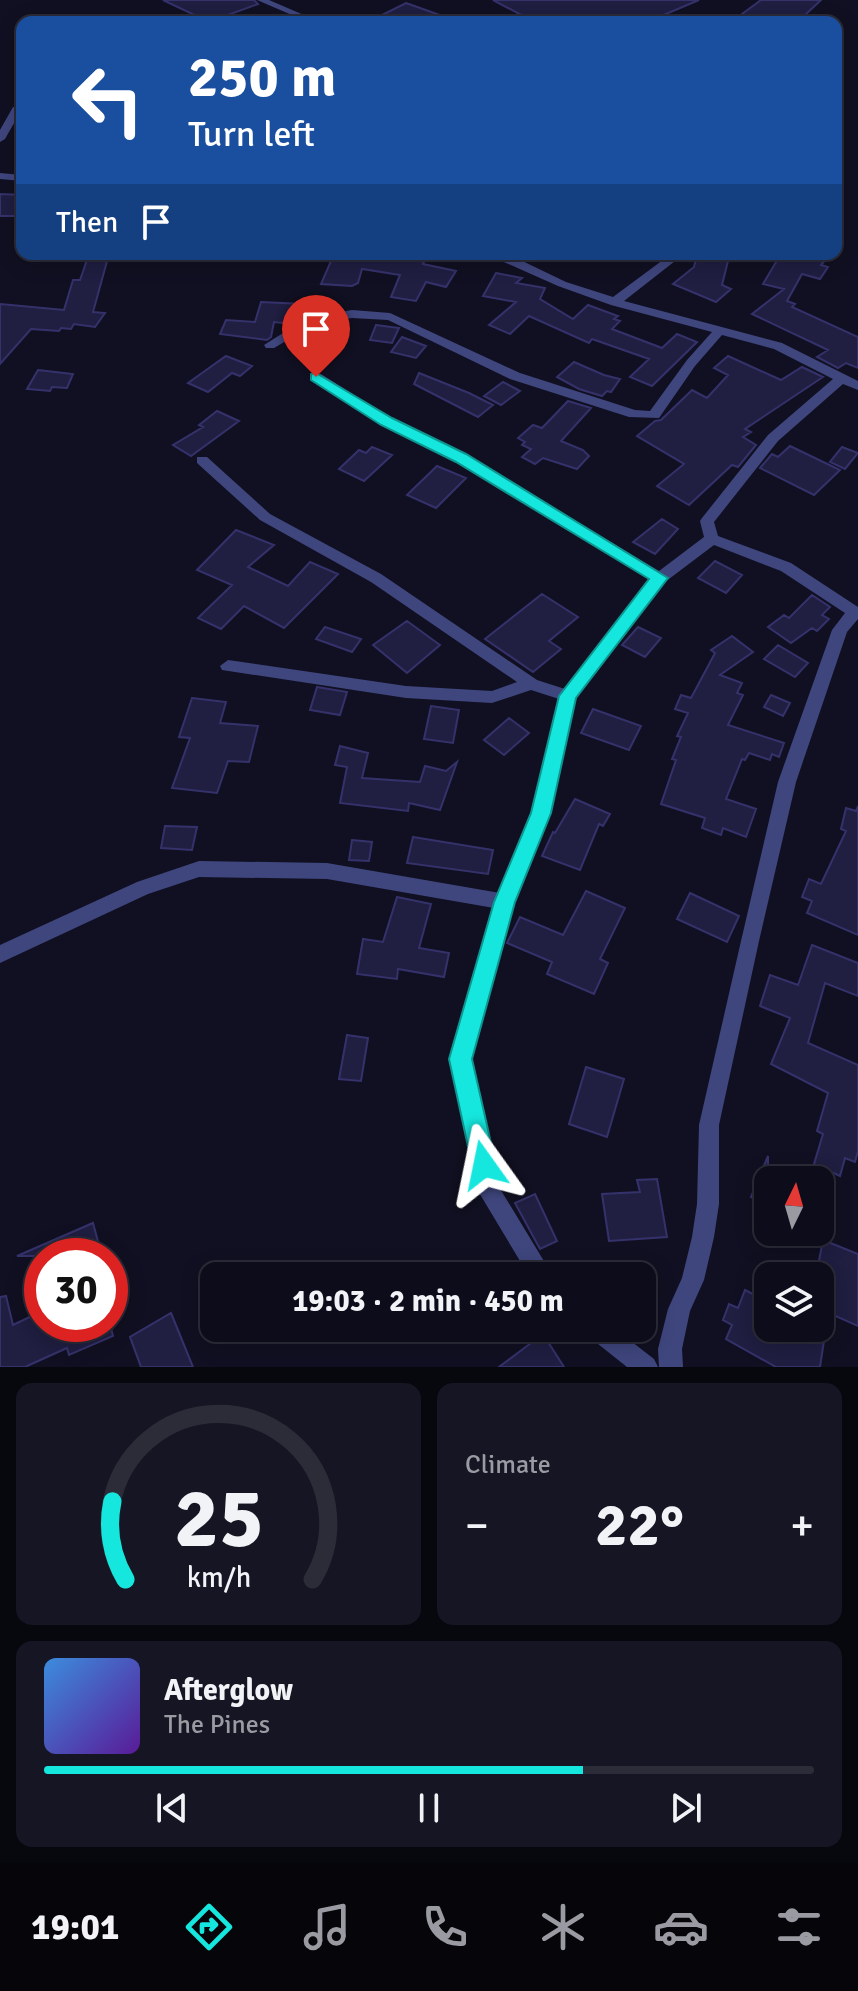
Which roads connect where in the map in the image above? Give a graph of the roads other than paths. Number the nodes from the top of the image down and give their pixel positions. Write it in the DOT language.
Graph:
graph roads {
  1 [pos="261,0"];
  2 [pos="301,16"];
  3 [pos="16,111"];
  4 [pos="2,134"];
  5 [pos="517,260"];
  6 [pos="670,260"];
  7 [pos="615,302"];
  8 [pos="719,331"];
  9 [pos="270,345"];
  10 [pos="316,377"];
  11 [pos="842,378"];
  12 [pos="858,386"];
  13 [pos="202,460"];
  14 [pos="712,539"];
  15 [pos="660,578"];
  16 [pos="857,613"];
  17 [pos="228,666"];
  18 [pos="531,684"];
  19 [pos="568,696"];
  20 [pos="505,902"];
  21 [pos="0,954"];
  22 [pos="533,1262"];
  23 [pos="614,1342"];
  24 [pos="646,1367"];
  25 [pos="671,1367"];
  1 -- 2 [label="street"];
  3 -- 4 [label="street"];
  5 -- 7 [label="street"];
  6 -- 7 [label="street"];
  7 -- 8 [label="street"];
  8 -- 9 [label="street"];
  8 -- 11 [label="street"];
  10 -- 15 [label="street"];
  11 -- 12 [label="street"];
  11 -- 14 [label="street"];
  13 -- 18 [label="street"];
  14 -- 15 [label="street"];
  14 -- 16 [label="street"];
  15 -- 19 [label="street"];
  16 -- 25 [label="street"];
  17 -- 18 [label="street"];
  18 -- 19 [label="street"];
  19 -- 20 [label="street"];
  20 -- 21 [label="street"];
  20 -- 22 [label="street"];
  23 -- 24 [label="street"];
}
